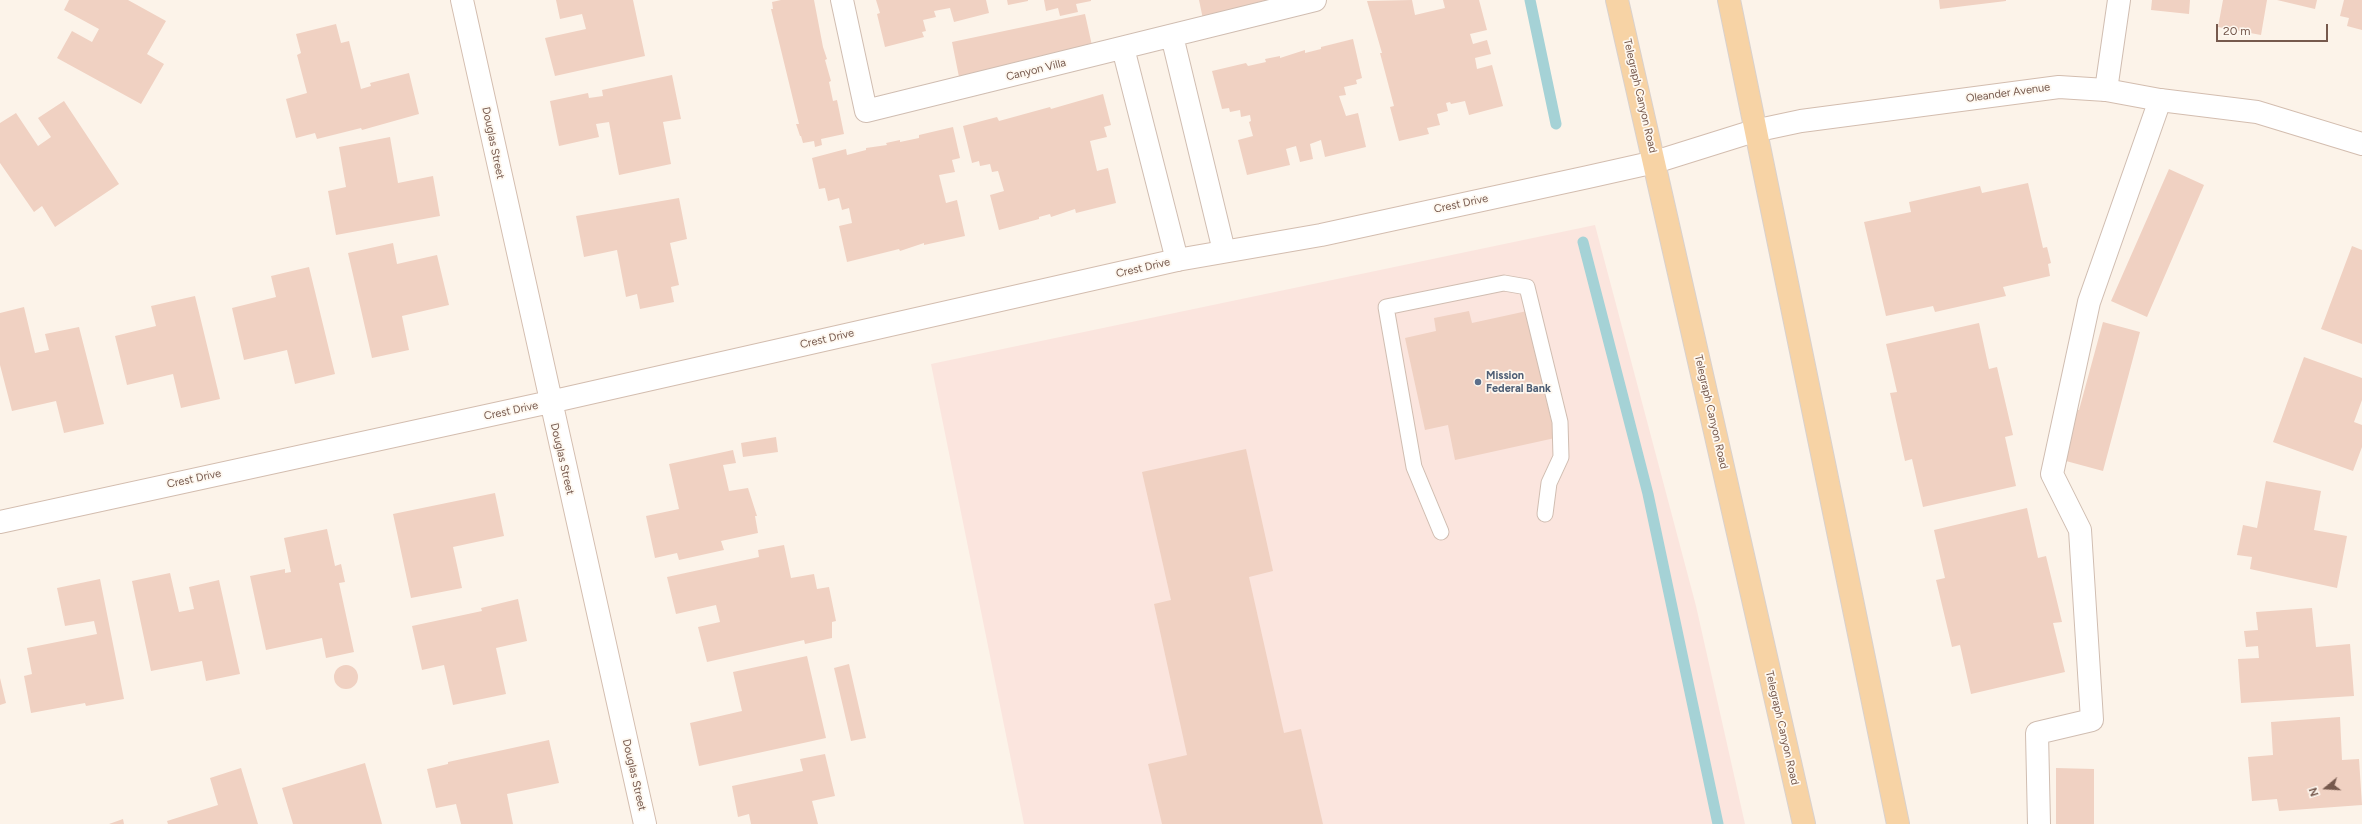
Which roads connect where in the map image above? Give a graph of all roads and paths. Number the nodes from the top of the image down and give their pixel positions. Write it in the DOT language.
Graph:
graph roads {
  1 [pos="462,0"];
  2 [pos="842,0"];
  3 [pos="1315,0"];
  4 [pos="1617,0"];
  5 [pos="1729,0"];
  6 [pos="2119,0"];
  7 [pos="1172,36"];
  8 [pos="1123,48"];
  9 [pos="2106,90"];
  10 [pos="2160,100"];
  11 [pos="1754,130"];
  12 [pos="2362,144"];
  13 [pos="1655,162"];
  14 [pos="1224,251"];
  15 [pos="1177,260"];
  16 [pos="550,402"];
  17 [pos="1545,514"];
  18 [pos="0,522"];
  19 [pos="1441,532"];
  20 [pos="645,824"];
  21 [pos="1804,824"];
  22 [pos="1898,824"];
  23 [pos="2039,824"];
  1 -- 16 [label="street, Douglas Street"];
  2 -- 8 [label="street, Canyon Villa"];
  3 -- 7 [label="street, Canyon Villa"];
  4 -- 13 [label="main road, Telegraph Canyon Road"];
  5 -- 11 [label="main road"];
  6 -- 9 [label="street"];
  7 -- 8 [label="street, Canyon Villa"];
  7 -- 14 [label="street"];
  8 -- 15 [label="street"];
  9 -- 10 [label="street, Oleander Avenue"];
  9 -- 11 [label="street, Oleander Avenue"];
  10 -- 12 [label="street, Oleander Avenue"];
  10 -- 23 [label="street"];
  11 -- 13 [label="street, Oleander Avenue"];
  11 -- 22 [label="main road"];
  13 -- 14 [label="street, Crest Drive"];
  13 -- 21 [label="main road, Telegraph Canyon Road"];
  14 -- 15 [label="street, Crest Drive"];
  15 -- 16 [label="street, Crest Drive"];
  16 -- 18 [label="street, Crest Drive"];
  16 -- 20 [label="street, Douglas Street"];
  17 -- 19 [label="lane"];
}
